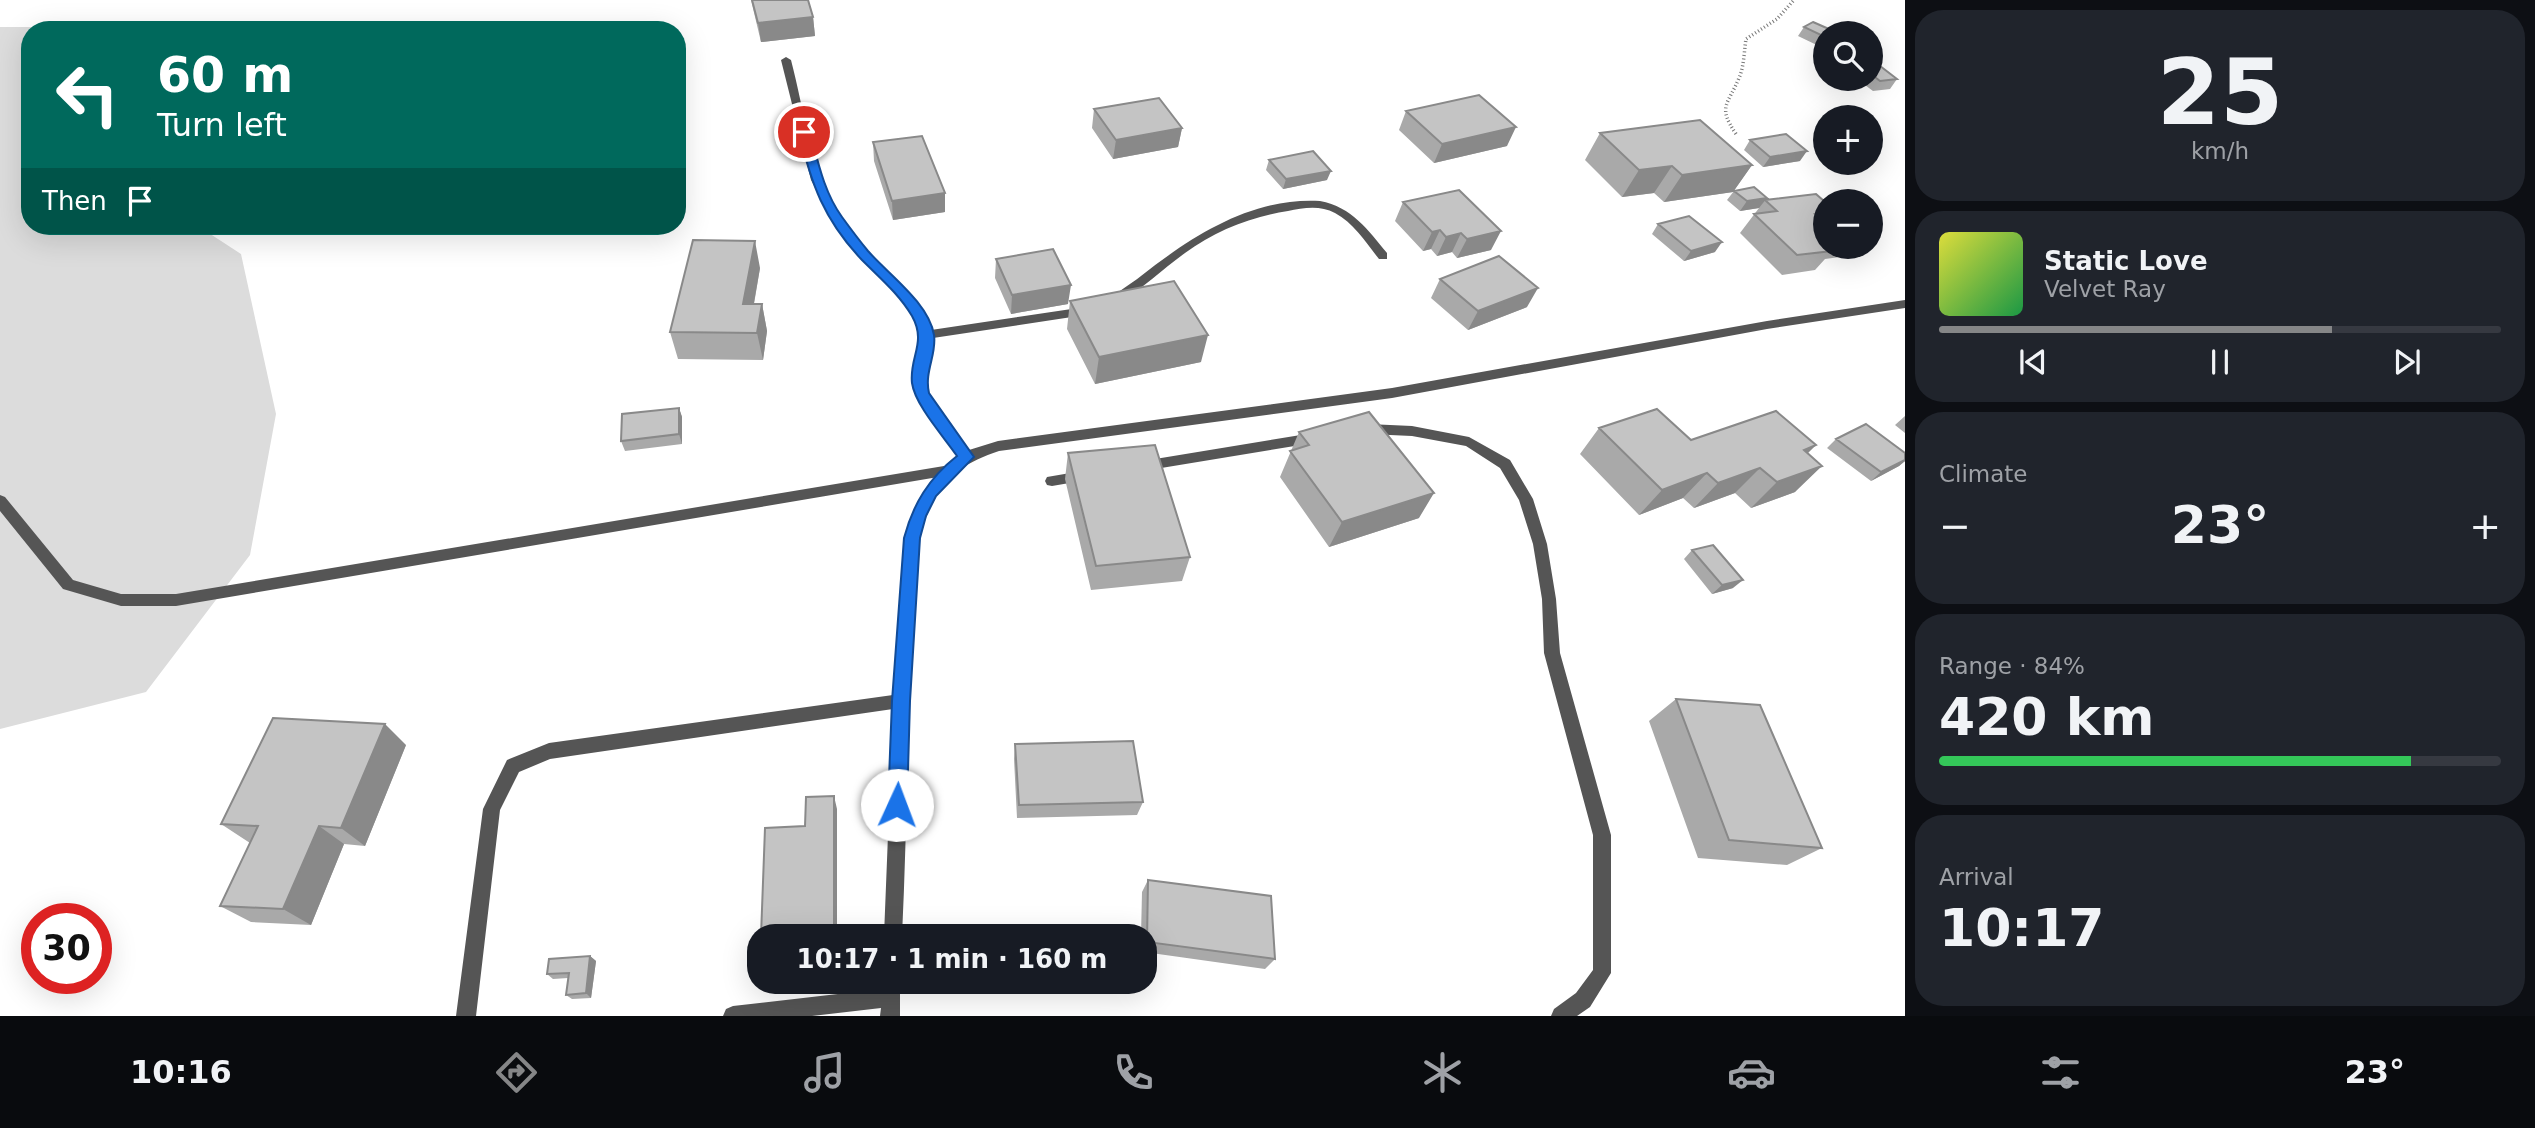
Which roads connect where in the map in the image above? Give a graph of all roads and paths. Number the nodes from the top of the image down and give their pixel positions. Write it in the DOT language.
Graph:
graph roads {
  1 [pos="1794,0"];
  2 [pos="786,60"];
  3 [pos="1736,134"];
  4 [pos="1383,256"];
  5 [pos="1905,304"];
  6 [pos="927,335"];
  7 [pos="1352,432"];
  8 [pos="1325,436"];
  9 [pos="966,457"];
  10 [pos="1134,467"];
  11 [pos="950,470"];
  12 [pos="1093,474"];
  13 [pos="1052,481"];
  14 [pos="0,501"];
  15 [pos="901,701"];
  16 [pos="892,924"];
  17 [pos="890,998"];
  18 [pos="466,1016"];
  19 [pos="733,1016"];
  20 [pos="1561,1016"];
  1 -- 3 [label="path"];
  2 -- 6 [label="street"];
  4 -- 6 [label="street"];
  5 -- 9 [label="street"];
  6 -- 9 [label="street"];
  7 -- 20 [label="street"];
  8 -- 10 [label="street"];
  9 -- 11 [label="street"];
  11 -- 14 [label="street"];
  11 -- 15 [label="street"];
  12 -- 13 [label="street"];
  15 -- 16 [label="street"];
  15 -- 18 [label="street"];
  17 -- 19 [label="street"];
}
